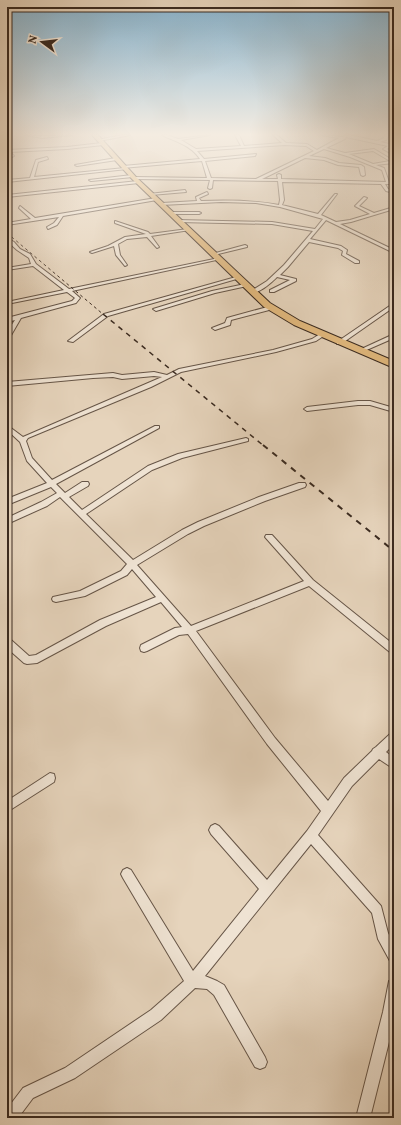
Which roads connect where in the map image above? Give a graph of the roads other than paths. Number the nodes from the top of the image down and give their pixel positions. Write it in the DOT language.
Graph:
graph roads {
  1 [pos="70,188"];
  2 [pos="143,188"];
  3 [pos="280,188"];
  4 [pos="385,188"];
  5 [pos="185,191"];
  6 [pos="394,192"];
  7 [pos="207,193"];
  8 [pos="336,195"];
  9 [pos="7,196"];
  10 [pos="365,198"];
  11 [pos="156,199"];
  12 [pos="199,201"];
  13 [pos="280,206"];
  14 [pos="20,207"];
  15 [pos="394,208"];
  16 [pos="170,213"];
  17 [pos="199,213"];
  18 [pos="374,214"];
  19 [pos="319,215"];
  20 [pos="61,216"];
  21 [pos="326,218"];
  22 [pos="35,220"];
  23 [pos="178,221"];
  24 [pos="116,222"];
  25 [pos="335,223"];
  26 [pos="7,224"];
  27 [pos="48,228"];
  28 [pos="188,230"];
  29 [pos="316,230"];
  30 [pos="149,235"];
  31 [pos="8,240"];
  32 [pos="307,240"];
  33 [pos="116,243"];
  34 [pos="245,246"];
  35 [pos="157,247"];
  36 [pos="92,252"];
  37 [pos="394,252"];
  38 [pos="217,256"];
  39 [pos="357,262"];
  40 [pos="34,265"];
  41 [pos="125,265"];
  42 [pos="7,269"];
  43 [pos="276,275"];
  44 [pos="238,278"];
  45 [pos="245,285"];
  46 [pos="67,290"];
  47 [pos="272,291"];
  48 [pos="253,292"];
  49 [pos="7,303"];
  50 [pos="394,305"];
  51 [pos="271,308"];
  52 [pos="156,309"];
  53 [pos="18,318"];
  54 [pos="7,320"];
  55 [pos="215,328"];
  56 [pos="322,335"];
  57 [pos="394,336"];
  58 [pos="7,337"];
  59 [pos="72,341"];
  60 [pos="339,343"];
  61 [pos="360,351"];
  62 [pos="394,365"];
  63 [pos="168,377"];
  64 [pos="7,384"];
  65 [pos="307,409"];
  66 [pos="394,410"];
  67 [pos="7,427"];
  68 [pos="157,427"];
  69 [pos="23,440"];
  70 [pos="246,440"];
  71 [pos="51,484"];
  72 [pos="86,484"];
  73 [pos="302,484"];
  74 [pos="62,495"];
  75 [pos="7,502"];
  76 [pos="81,514"];
  77 [pos="7,521"];
  78 [pos="269,537"];
  79 [pos="132,564"];
  80 [pos="310,582"];
  81 [pos="162,598"];
  82 [pos="56,599"];
  83 [pos="190,630"];
  84 [pos="7,642"];
  85 [pos="144,648"];
  86 [pos="394,650"];
  87 [pos="394,737"];
  88 [pos="377,752"];
  89 [pos="394,764"];
  90 [pos="50,778"];
  91 [pos="7,807"];
  92 [pos="328,810"];
  93 [pos="215,830"];
  94 [pos="311,835"];
  95 [pos="127,874"];
  96 [pos="267,889"];
  97 [pos="394,957"];
  98 [pos="192,982"];
  99 [pos="394,986"];
  100 [pos="260,1062"];
  101 [pos="9,1118"];
  102 [pos="362,1118"];
  1 -- 9 [label="street"];
  2 -- 11 [label="highway"];
  3 -- 13 [label="street"];
  4 -- 6 [label="street"];
  5 -- 11 [label="street"];
  7 -- 12 [label="street"];
  8 -- 19 [label="street"];
  10 -- 18 [label="street"];
  11 -- 12 [label="street"];
  11 -- 16 [label="highway"];
  11 -- 20 [label="street"];
  12 -- 13 [label="street"];
  13 -- 19 [label="street"];
  14 -- 22 [label="street"];
  15 -- 18 [label="street"];
  16 -- 17 [label="street"];
  16 -- 23 [label="highway"];
  18 -- 25 [label="street"];
  19 -- 21 [label="street"];
  20 -- 22 [label="street"];
  20 -- 27 [label="street"];
  21 -- 25 [label="street"];
  21 -- 29 [label="street"];
  22 -- 26 [label="street"];
  23 -- 28 [label="highway"];
  23 -- 29 [label="street"];
  24 -- 30 [label="street"];
  25 -- 37 [label="street"];
  28 -- 30 [label="street"];
  28 -- 38 [label="highway"];
  29 -- 32 [label="street"];
  30 -- 33 [label="street"];
  30 -- 35 [label="street"];
  31 -- 40 [label="street"];
  32 -- 39 [label="street"];
  32 -- 43 [label="street"];
  33 -- 36 [label="street"];
  33 -- 41 [label="street"];
  34 -- 38 [label="street"];
  38 -- 44 [label="highway"];
  38 -- 46 [label="street"];
  40 -- 42 [label="street"];
  40 -- 46 [label="street"];
  43 -- 47 [label="street"];
  43 -- 48 [label="street"];
  44 -- 45 [label="highway"];
  44 -- 59 [label="street"];
  45 -- 48 [label="highway"];
  45 -- 52 [label="street"];
  46 -- 49 [label="street"];
  46 -- 53 [label="street"];
  48 -- 51 [label="highway"];
  50 -- 60 [label="street"];
  51 -- 55 [label="street"];
  51 -- 56 [label="highway"];
  53 -- 54 [label="street"];
  53 -- 58 [label="street"];
  56 -- 60 [label="highway"];
  56 -- 63 [label="street"];
  57 -- 61 [label="street"];
  60 -- 61 [label="highway"];
  61 -- 62 [label="highway"];
  63 -- 64 [label="street"];
  63 -- 69 [label="street"];
  65 -- 66 [label="street"];
  67 -- 69 [label="street"];
  68 -- 71 [label="street"];
  69 -- 71 [label="street"];
  70 -- 76 [label="street"];
  71 -- 74 [label="street"];
  71 -- 75 [label="street"];
  72 -- 74 [label="street"];
  73 -- 79 [label="street"];
  74 -- 76 [label="street"];
  74 -- 77 [label="street"];
  76 -- 79 [label="street"];
  78 -- 80 [label="street"];
  79 -- 81 [label="street"];
  79 -- 82 [label="street"];
  80 -- 83 [label="street"];
  80 -- 86 [label="street"];
  81 -- 83 [label="street"];
  81 -- 84 [label="street"];
  83 -- 85 [label="street"];
  83 -- 92 [label="street"];
  87 -- 88 [label="street"];
  88 -- 89 [label="street"];
  88 -- 92 [label="street"];
  90 -- 91 [label="street"];
  92 -- 94 [label="street"];
  93 -- 96 [label="street"];
  94 -- 96 [label="street"];
  94 -- 97 [label="street"];
  95 -- 98 [label="street"];
  96 -- 98 [label="street"];
  98 -- 100 [label="street"];
  98 -- 101 [label="street"];
  99 -- 102 [label="street"];
}
